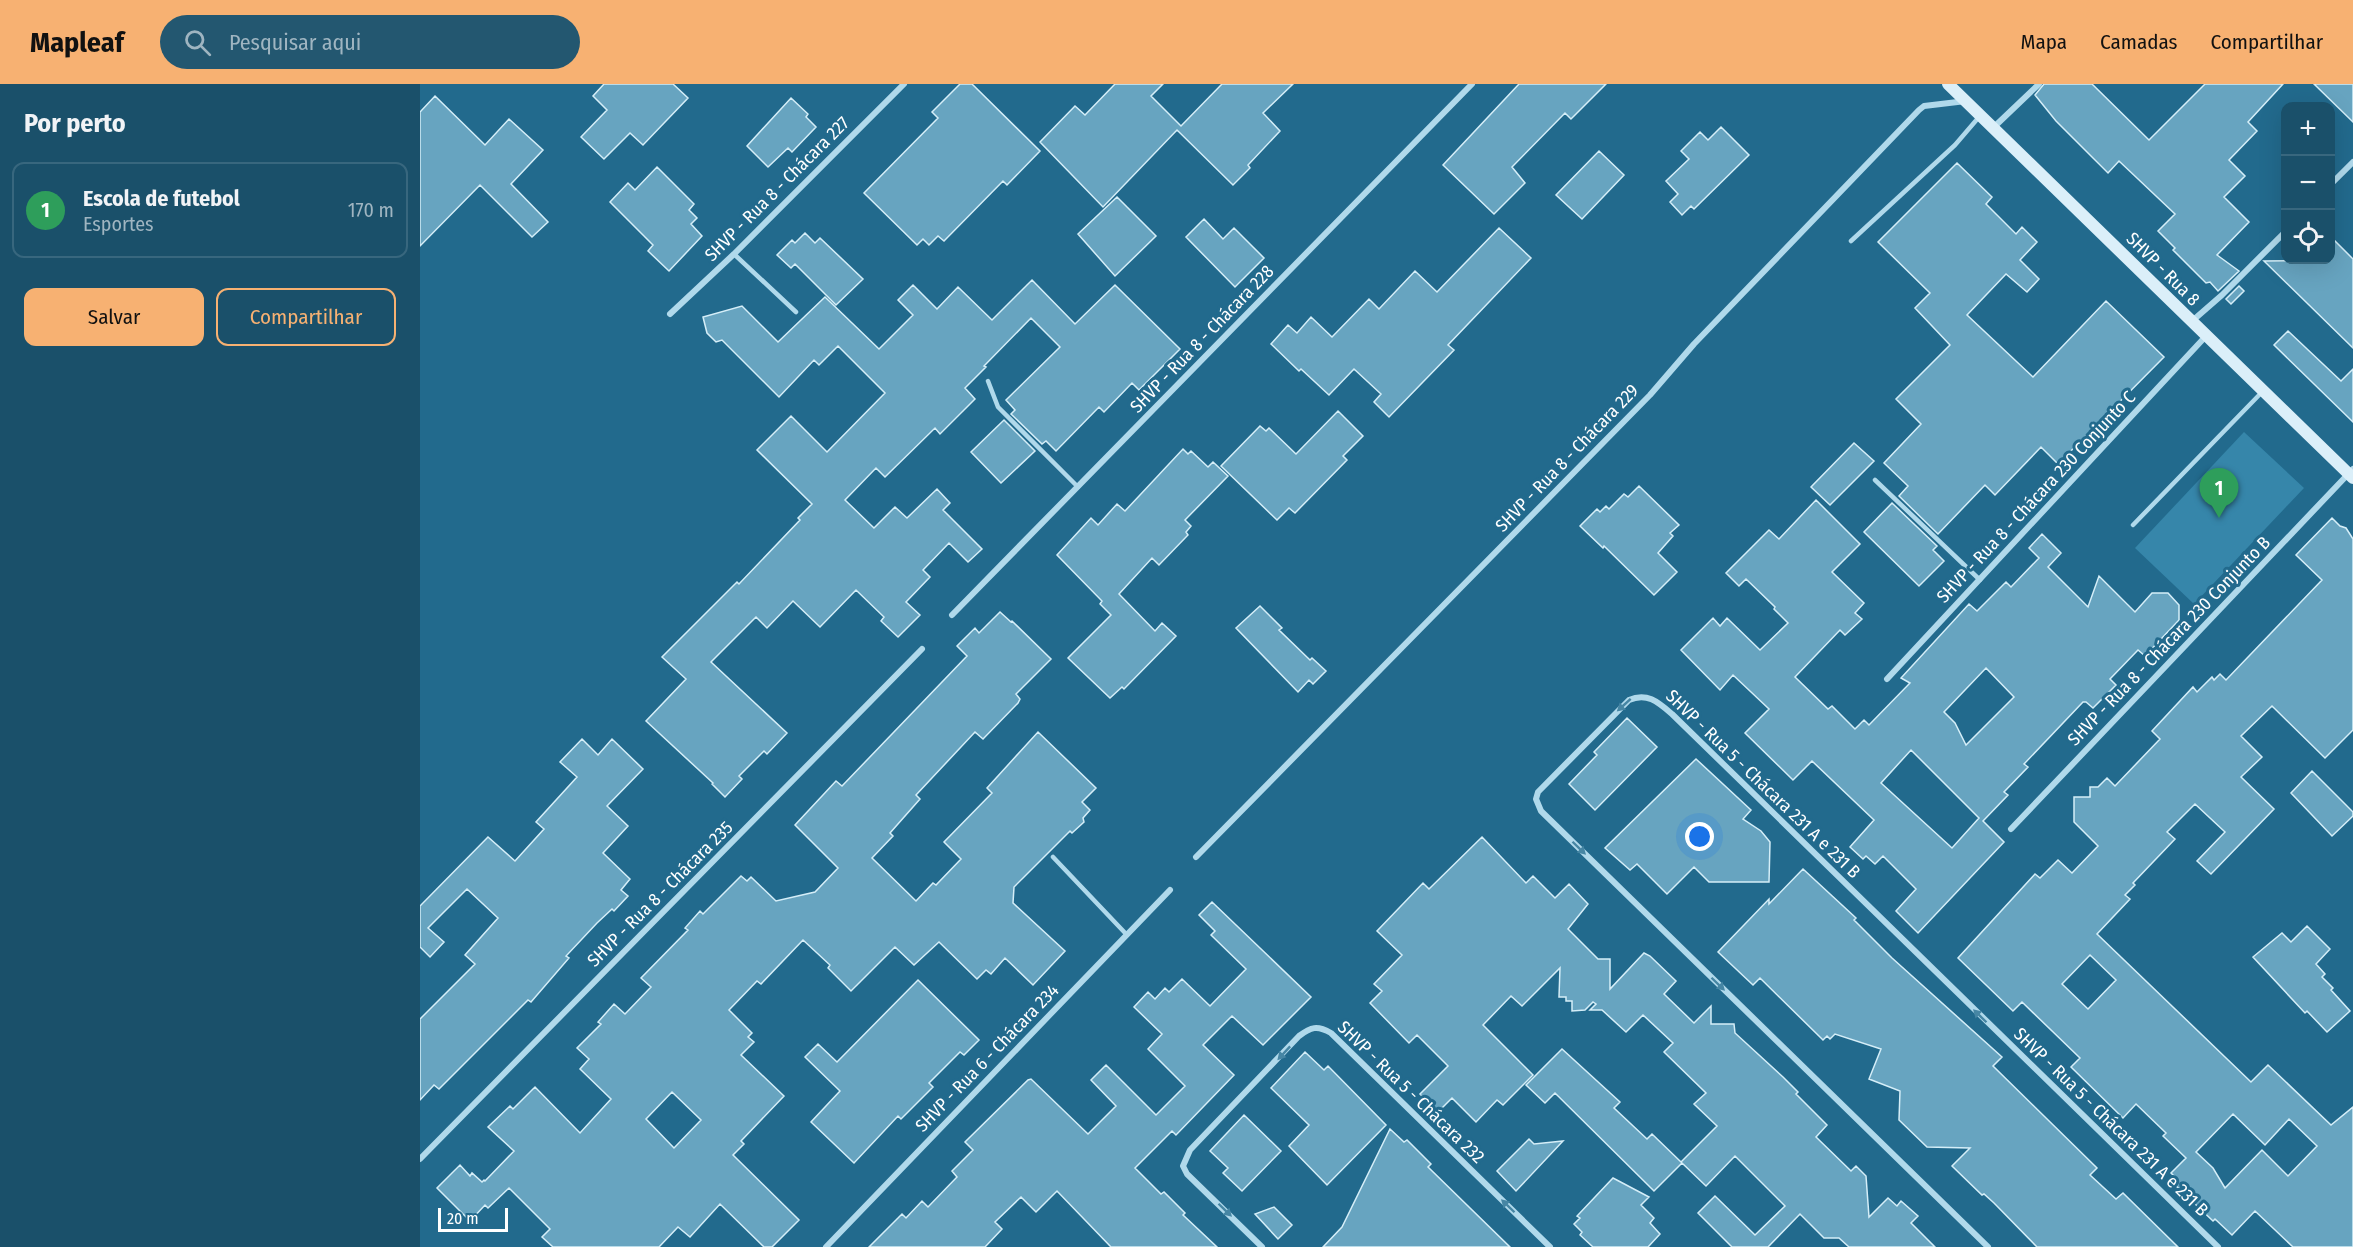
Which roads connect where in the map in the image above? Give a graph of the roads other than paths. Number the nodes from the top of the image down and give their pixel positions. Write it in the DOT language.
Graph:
graph roads {
  1 [pos="904,84"];
  2 [pos="1472,84"];
  3 [pos="1948,84"];
  4 [pos="2039,84"];
  5 [pos="1966,101"];
  6 [pos="1981,115"];
  7 [pos="1994,128"];
  8 [pos="2353,162"];
  9 [pos="2335,181"];
  10 [pos="2281,236"];
  11 [pos="1851,241"];
  12 [pos="734,254"];
  13 [pos="796,312"];
  14 [pos="670,314"];
  15 [pos="2192,322"];
  16 [pos="2206,336"];
  17 [pos="988,381"];
  18 [pos="2263,391"];
  19 [pos="2352,474"];
  20 [pos="1875,480"];
  21 [pos="1078,487"];
  22 [pos="2133,525"];
  23 [pos="1980,580"];
  24 [pos="952,615"];
  25 [pos="922,649"];
  26 [pos="1887,679"];
  27 [pos="2011,829"];
  28 [pos="1053,857"];
  29 [pos="1196,857"];
  30 [pos="1170,890"];
  31 [pos="1127,935"];
  32 [pos="420,1159"];
  33 [pos="826,1247"];
  34 [pos="1262,1247"];
  35 [pos="1550,1247"];
  36 [pos="1988,1247"];
  37 [pos="2218,1247"];
  1 -- 12 [label="street, SHVP - Rua 8 - Chácara 227"];
  2 -- 21 [label="street, SHVP - Rua 8 - Chácara 228"];
  3 -- 5 [label="street, SHVP - Rua 8"];
  4 -- 7 [label="street"];
  5 -- 6 [label="street, SHVP - Rua 8"];
  5 -- 29 [label="street, SHVP - Rua 8 - Chácara 229"];
  6 -- 7 [label="street, SHVP - Rua 8"];
  6 -- 11 [label="lane"];
  7 -- 15 [label="street, SHVP - Rua 8"];
  8 -- 9 [label="street"];
  10 -- 15 [label="street"];
  12 -- 13 [label="lane"];
  12 -- 14 [label="street, SHVP - Rua 8 - Chácara 227"];
  15 -- 16 [label="street, SHVP - Rua 8"];
  16 -- 18 [label="street, SHVP - Rua 8"];
  16 -- 23 [label="street, SHVP - Rua 8 - Chácara 230 Conjunto C"];
  17 -- 21 [label="lane"];
  18 -- 19 [label="street, SHVP - Rua 8"];
  18 -- 22 [label="lane"];
  19 -- 27 [label="street, SHVP - Rua 8 - Chácara 230 Conjunto B"];
  20 -- 23 [label="lane"];
  21 -- 24 [label="street, SHVP - Rua 8 - Chácara 228"];
  23 -- 26 [label="street, SHVP - Rua 8 - Chácara 230 Conjunto C"];
  25 -- 32 [label="street, SHVP - Rua 8 - Chácara 235"];
  28 -- 31 [label="lane"];
  30 -- 31 [label="street, SHVP - Rua 6 - Chácara 234"];
  31 -- 33 [label="street, SHVP - Rua 6 - Chácara 234"];
  35 -- 34 [label="street, SHVP - Rua 5 - Chácara 232, one-way"];
  37 -- 36 [label="street, SHVP - Rua 5 - Chácara 231 A e 231 B, one-way"];
}
